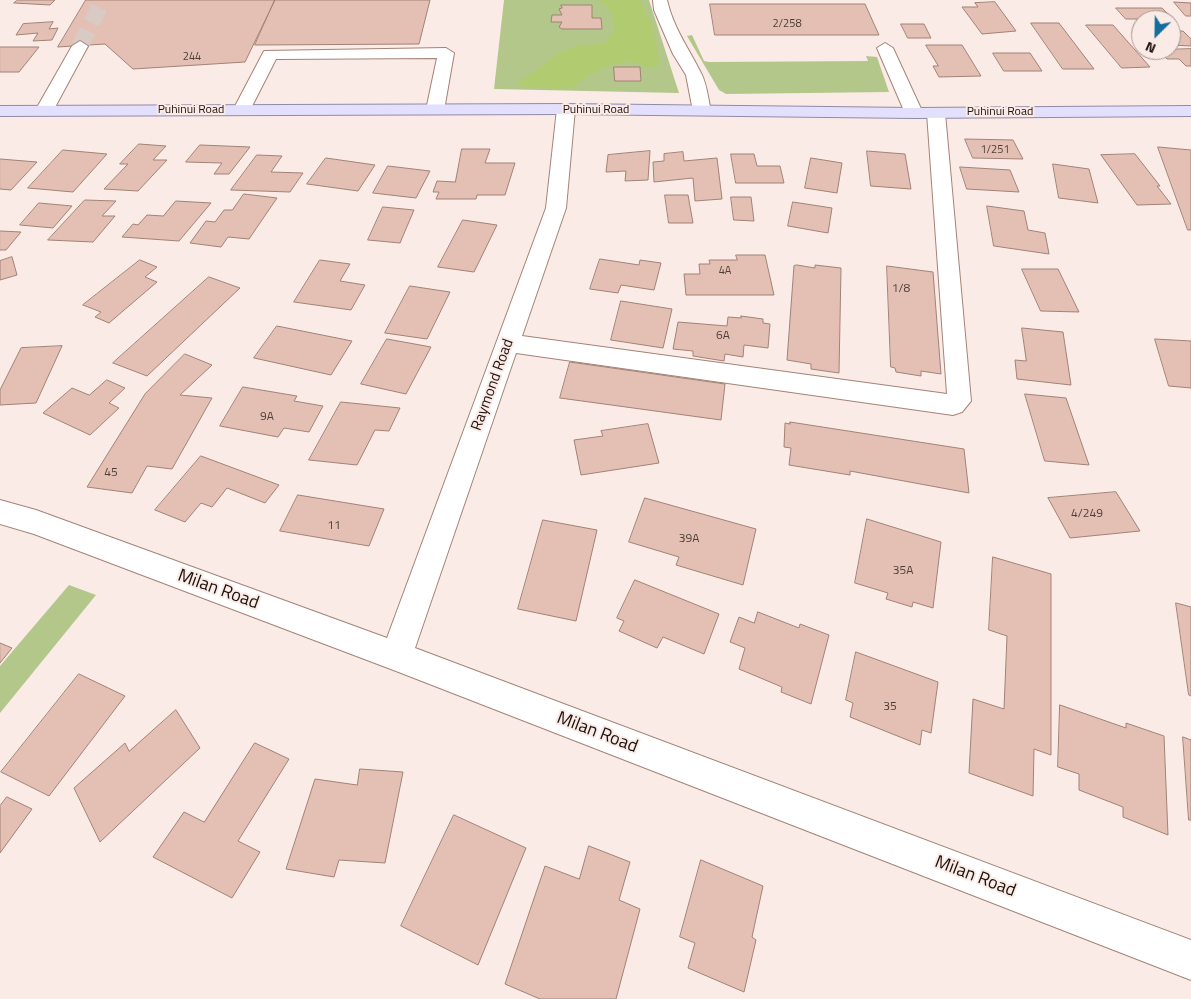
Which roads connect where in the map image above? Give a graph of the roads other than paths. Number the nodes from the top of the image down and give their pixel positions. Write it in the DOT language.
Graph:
graph roads {
  1 [pos="660,0"];
  2 [pos="80,46"];
  3 [pos="885,48"];
  4 [pos="242,110"];
  5 [pos="435,110"];
  6 [pos="566,110"];
  7 [pos="0,111"];
  8 [pos="44,111"];
  9 [pos="702,111"];
  10 [pos="1191,111"];
  11 [pos="925,113"];
  12 [pos="508,343"];
  13 [pos="0,512"];
  14 [pos="396,656"];
  15 [pos="1191,960"];
  1 -- 9 [label="street"];
  2 -- 8 [label="street"];
  3 -- 11 [label="street"];
  4 -- 5 [label="main road, Puhinui Road"];
  4 -- 5 [label="street"];
  4 -- 8 [label="main road, Puhinui Road"];
  5 -- 6 [label="main road, Puhinui Road"];
  6 -- 9 [label="main road, Puhinui Road"];
  6 -- 12 [label="street, Raymond Road"];
  7 -- 8 [label="main road, Puhinui Road"];
  9 -- 11 [label="main road, Puhinui Road"];
  10 -- 11 [label="main road, Puhinui Road"];
  11 -- 12 [label="street"];
  12 -- 14 [label="street, Raymond Road"];
  13 -- 14 [label="street, Milan Road"];
  14 -- 15 [label="street, Milan Road"];
}
